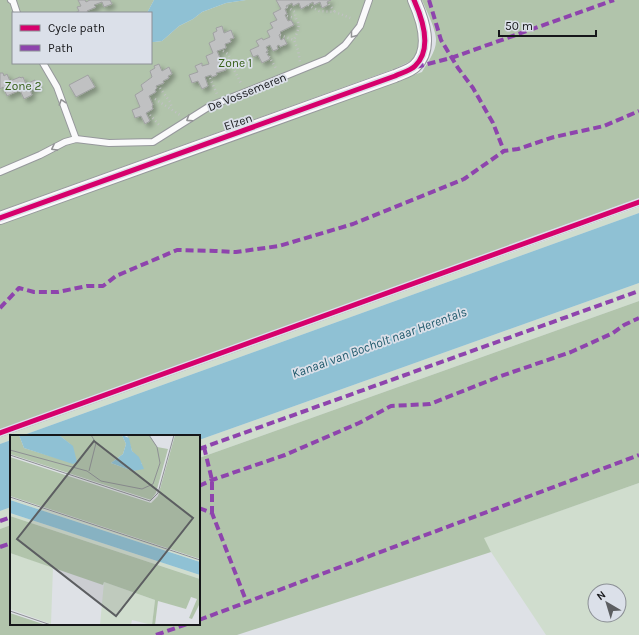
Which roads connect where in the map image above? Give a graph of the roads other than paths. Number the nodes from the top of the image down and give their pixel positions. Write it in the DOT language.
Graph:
graph roads {
  1 [pos="11,0"];
  2 [pos="369,0"];
  3 [pos="414,0"];
  4 [pos="17,12"];
  5 [pos="44,64"];
  6 [pos="76,139"];
  7 [pos="0,172"];
  8 [pos="639,202"];
  9 [pos="0,218"];
  10 [pos="0,433"];
  1 -- 4 [label="lane"];
  2 -- 6 [label="lane, De Vossemeren, one-way"];
  3 -- 9 [label="street, Elzen"];
  6 -- 5 [label="lane, one-way"];
  6 -- 7 [label="lane, De Vossemeren, one-way"];
  8 -- 10 [label="lane"];
}
